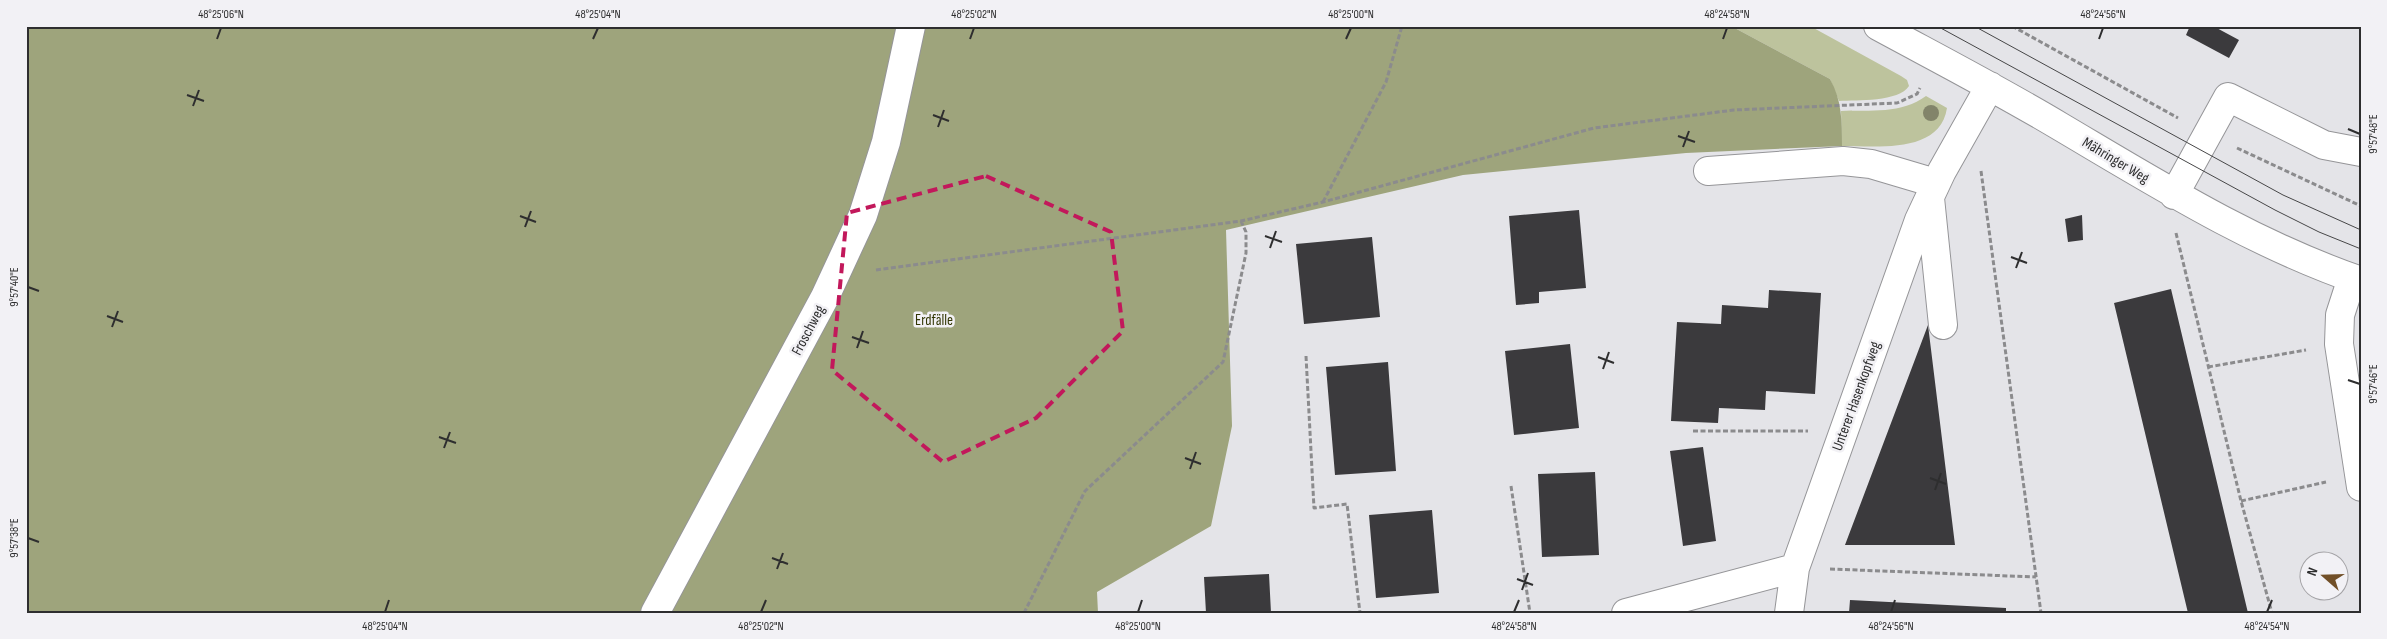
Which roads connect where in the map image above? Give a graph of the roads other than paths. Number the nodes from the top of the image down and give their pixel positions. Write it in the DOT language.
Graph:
graph roads {
  1 [pos="911,26"];
  2 [pos="1878,26"];
  3 [pos="1990,86"];
  4 [pos="2361,152"];
  5 [pos="1708,171"];
  6 [pos="1933,189"];
  7 [pos="2174,195"];
  8 [pos="2356,280"];
  9 [pos="1943,325"];
  10 [pos="2360,481"];
  11 [pos="1795,568"];
  12 [pos="655,613"];
  13 [pos="1626,613"];
  14 [pos="1789,613"];
  1 -- 12 [label="street, Froschweg"];
  2 -- 3 [label="street, Mähringer Weg"];
  3 -- 6 [label="street, Unterer Hasenkopfweg"];
  3 -- 7 [label="street, Mähringer Weg"];
  4 -- 7 [label="street"];
  5 -- 6 [label="street"];
  6 -- 9 [label="street"];
  6 -- 11 [label="street, Unterer Hasenkopfweg"];
  7 -- 8 [label="street, Mähringer Weg"];
  8 -- 10 [label="street"];
  11 -- 13 [label="street"];
  11 -- 14 [label="street, Unterer Hasenkopfweg"];
}
